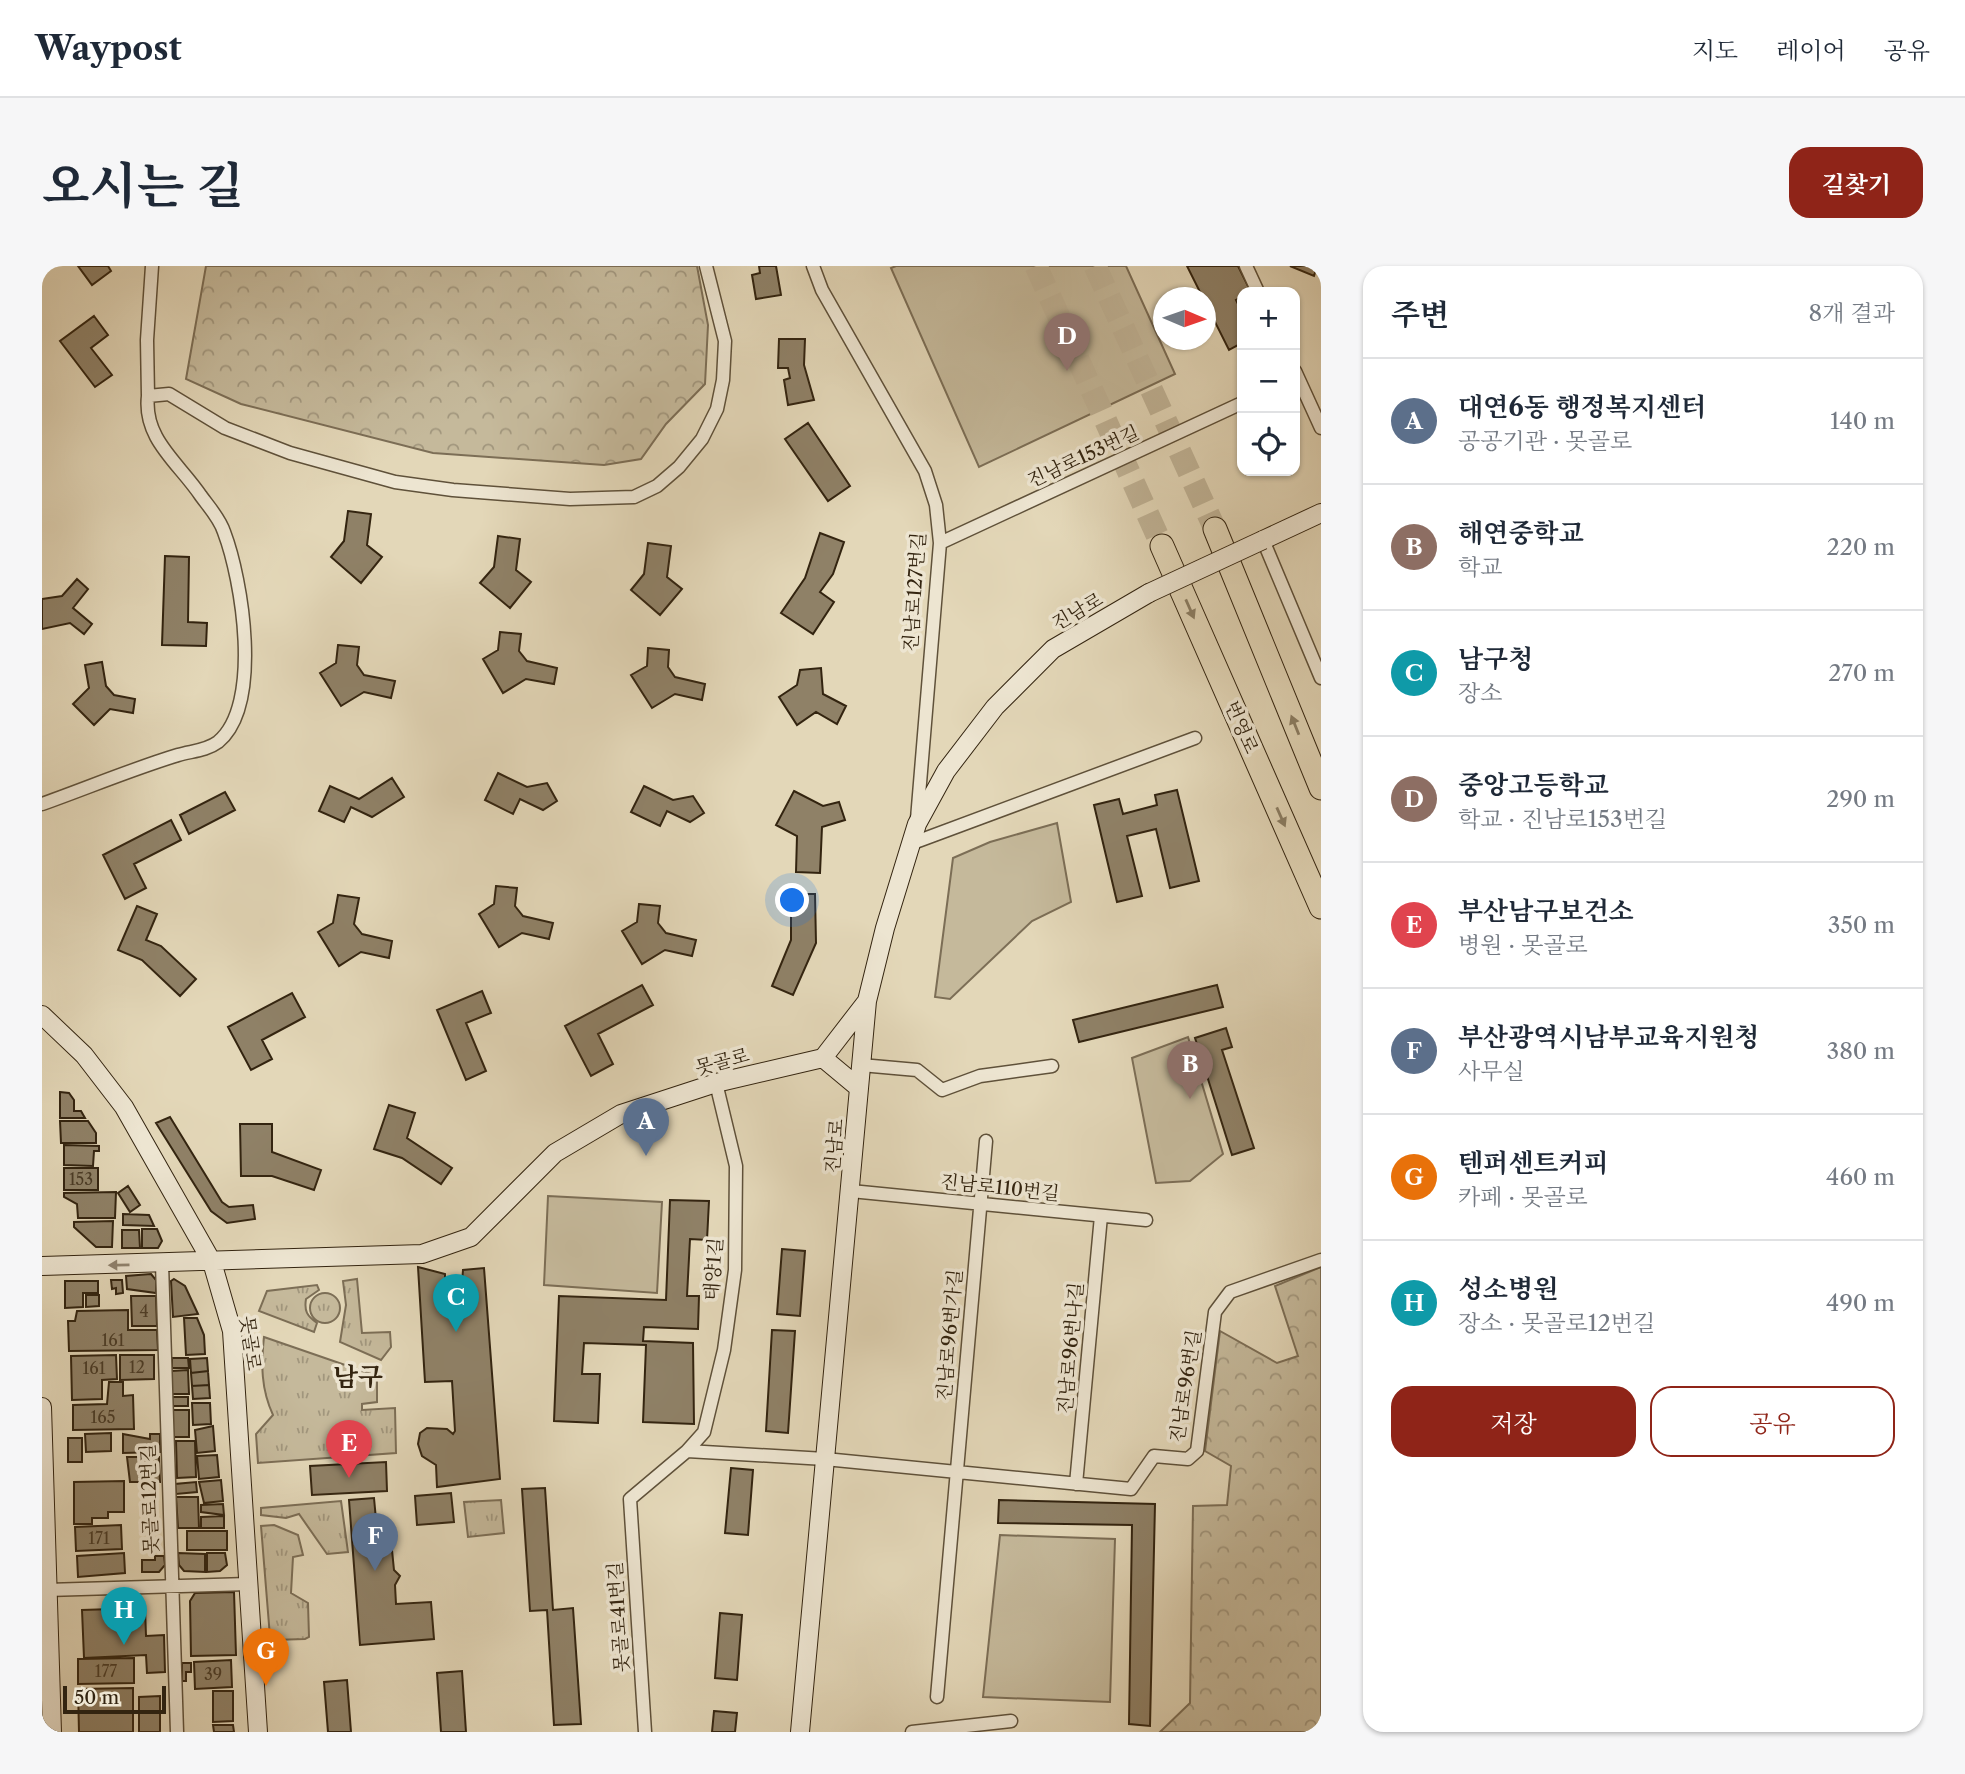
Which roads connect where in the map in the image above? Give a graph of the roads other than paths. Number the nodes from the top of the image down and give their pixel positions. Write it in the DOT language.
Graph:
graph roads {
  1 [pos="152,266"];
  2 [pos="706,266"];
  3 [pos="813,266"];
  4 [pos="1246,266"];
  5 [pos="1256,287"];
  6 [pos="1300,384"];
  7 [pos="148,396"];
  8 [pos="1237,406"];
  9 [pos="1321,428"];
  10 [pos="1321,513"];
  11 [pos="1215,529"];
  12 [pos="1263,540"];
  13 [pos="940,543"];
  14 [pos="1162,546"];
  15 [pos="1321,678"];
  16 [pos="1195,738"];
  17 [pos="1321,788"];
  18 [pos="42,804"];
  19 [pos="917,824"];
  20 [pos="913,843"];
  21 [pos="1321,907"];
  22 [pos="867,1001"];
  23 [pos="42,1016"];
  24 [pos="823,1058"];
  25 [pos="861,1065"];
  26 [pos="1052,1066"];
  27 [pos="716,1083"];
  28 [pos="859,1088"];
  29 [pos="986,1140"];
  30 [pos="851,1191"];
  31 [pos="980,1204"];
  32 [pos="1101,1216"];
  33 [pos="1146,1220"];
  34 [pos="1321,1260"];
  35 [pos="212,1262"];
  36 [pos="162,1264"];
  37 [pos="42,1266"];
  38 [pos="42,1407"];
  39 [pos="687,1451"];
  40 [pos="825,1459"];
  41 [pos="956,1470"];
  42 [pos="1076,1484"];
  43 [pos="248,1584"];
  44 [pos="171,1587"];
  45 [pos="47,1590"];
  46 [pos="937,1697"];
  47 [pos="1011,1721"];
  48 [pos="52,1732"];
  49 [pos="177,1732"];
  50 [pos="258,1732"];
  51 [pos="645,1732"];
  52 [pos="800,1732"];
  53 [pos="912,1732"];
  1 -- 7 [label="street"];
  2 -- 7 [label="street"];
  3 -- 13 [label="street, 진남로127번길"];
  4 -- 5 [label="street"];
  6 -- 9 [label="street"];
  7 -- 18 [label="street"];
  8 -- 13 [label="street, 진남로153번길"];
  10 -- 12 [label="main road"];
  17 -- 11 [label="highway, one-way"];
  12 -- 15 [label="street"];
  12 -- 19 [label="main road, 진남로, bridge"];
  13 -- 19 [label="street, 진남로127번길"];
  14 -- 21 [label="highway, 번영로, one-way"];
  16 -- 20 [label="street"];
  19 -- 20 [label="main road, 진남로"];
  20 -- 22 [label="main road, 진남로"];
  22 -- 24 [label="main road"];
  22 -- 25 [label="main road, 진남로"];
  23 -- 35 [label="main road, 못골로"];
  24 -- 27 [label="main road, 못골로"];
  24 -- 28 [label="main road"];
  25 -- 26 [label="street"];
  25 -- 28 [label="main road, 진남로"];
  27 -- 35 [label="main road, 못골로"];
  27 -- 39 [label="street, 태양1길"];
  28 -- 30 [label="main road, 진남로"];
  29 -- 31 [label="street, 진남로96번가길"];
  30 -- 31 [label="street, 진남로110번길"];
  30 -- 40 [label="main road, 진남로"];
  31 -- 32 [label="street, 진남로110번길"];
  31 -- 41 [label="street, 진남로96번가길"];
  32 -- 33 [label="street, 진남로110번길"];
  32 -- 42 [label="street, 진남로96번나길"];
  34 -- 42 [label="street, 진남로96번길"];
  35 -- 36 [label="main road, 못골로"];
  35 -- 43 [label="main road, 못골로"];
  36 -- 37 [label="main road, 못골로, one-way"];
  36 -- 44 [label="street, 못골로12번길"];
  38 -- 45 [label="main road"];
  39 -- 40 [label="street"];
  39 -- 51 [label="street, 못골로41번길"];
  40 -- 41 [label="street, 진남로96번길"];
  40 -- 52 [label="main road, 진남로"];
  41 -- 42 [label="street, 진남로96번길"];
  41 -- 46 [label="street"];
  43 -- 44 [label="street"];
  43 -- 50 [label="main road, 못골로"];
  44 -- 45 [label="street"];
  44 -- 49 [label="street, 못골로12번길"];
  45 -- 48 [label="main road"];
  47 -- 53 [label="street"];
}
